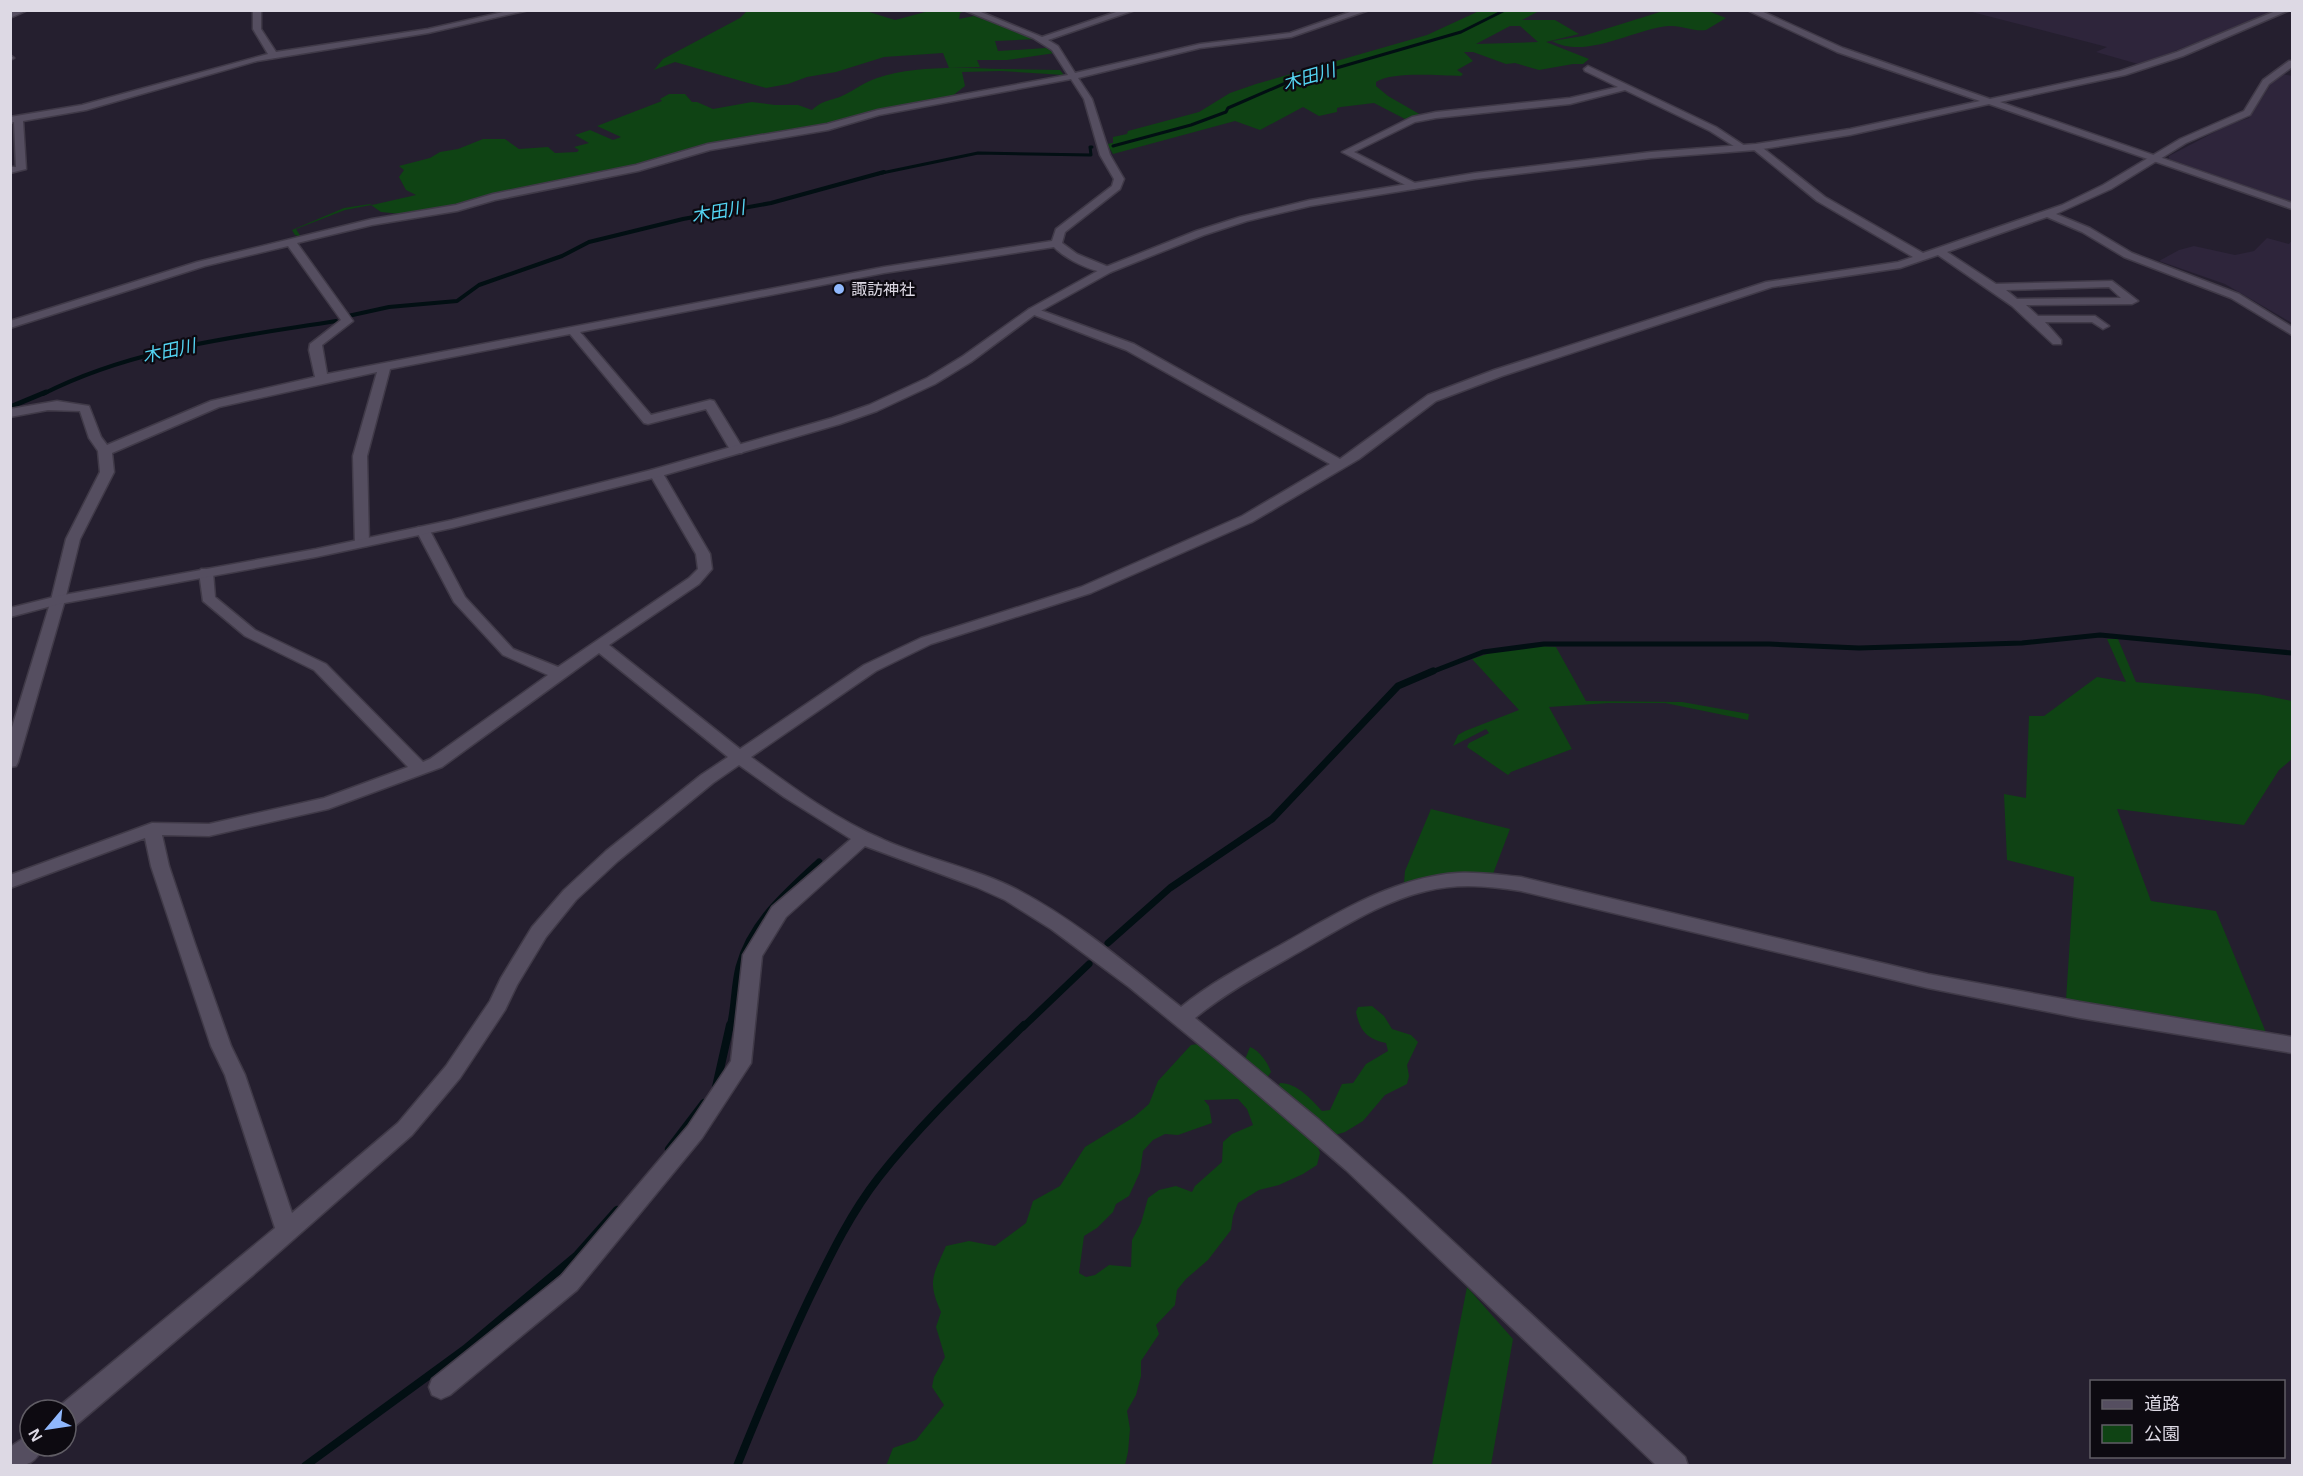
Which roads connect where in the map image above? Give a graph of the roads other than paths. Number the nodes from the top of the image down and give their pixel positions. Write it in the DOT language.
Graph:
graph roads {
  1 [pos="24,10"];
  2 [pos="256,10"];
  3 [pos="525,10"];
  4 [pos="968,10"];
  5 [pos="1131,10"];
  6 [pos="1365,10"];
  7 [pos="1751,10"];
  8 [pos="2286,10"];
  9 [pos="10,16"];
  10 [pos="1043,39"];
  11 [pos="273,55"];
  12 [pos="2292,63"];
  13 [pos="1588,69"];
  14 [pos="1074,76"];
  15 [pos="1628,87"];
  16 [pos="1991,103"];
  17 [pos="14,119"];
  18 [pos="1756,147"];
  19 [pos="1743,148"];
  20 [pos="2152,158"];
  21 [pos="10,170"];
  22 [pos="1413,186"];
  23 [pos="2292,206"];
  24 [pos="2048,214"];
  25 [pos="291,242"];
  26 [pos="1057,243"];
  27 [pos="1938,251"];
  28 [pos="1921,257"];
  29 [pos="1107,270"];
  30 [pos="1992,286"];
  31 [pos="2013,302"];
  32 [pos="1034,311"];
  33 [pos="2036,319"];
  34 [pos="10,325"];
  35 [pos="2103,326"];
  36 [pos="573,331"];
  37 [pos="2292,332"];
  38 [pos="2057,342"];
  39 [pos="384,368"];
  40 [pos="322,378"];
  41 [pos="10,413"];
  42 [pos="737,450"];
  43 [pos="105,451"];
  44 [pos="1339,464"];
  45 [pos="656,473"];
  46 [pos="423,530"];
  47 [pos="362,543"];
  48 [pos="206,572"];
  49 [pos="58,600"];
  50 [pos="10,613"];
  51 [pos="599,645"];
  52 [pos="560,674"];
  53 [pos="740,757"];
  54 [pos="10,762"];
  55 [pos="420,769"];
  56 [pos="152,829"];
  57 [pos="863,838"];
  58 [pos="10,882"];
  59 [pos="1181,1018"];
  60 [pos="2292,1046"];
  61 [pos="287,1231"];
  62 [pos="441,1387"];
  63 [pos="78,1407"];
  64 [pos="1676,1466"];
  1 -- 9 [label="street"];
  2 -- 11 [label="street"];
  3 -- 11 [label="street"];
  4 -- 10 [label="street"];
  5 -- 10 [label="street"];
  6 -- 14 [label="street"];
  7 -- 16 [label="street"];
  8 -- 16 [label="street"];
  10 -- 14 [label="street"];
  11 -- 17 [label="street"];
  12 -- 20 [label="street"];
  13 -- 15 [label="street"];
  14 -- 25 [label="street"];
  14 -- 26 [label="street"];
  15 -- 19 [label="street"];
  15 -- 22 [label="street"];
  16 -- 18 [label="street"];
  16 -- 20 [label="street"];
  17 -- 21 [label="street"];
  18 -- 19 [label="street"];
  18 -- 28 [label="street"];
  19 -- 22 [label="street"];
  20 -- 23 [label="street"];
  20 -- 24 [label="street"];
  22 -- 29 [label="street"];
  24 -- 27 [label="street"];
  24 -- 37 [label="street"];
  25 -- 34 [label="street"];
  25 -- 40 [label="street"];
  26 -- 29 [label="street"];
  26 -- 36 [label="street"];
  27 -- 28 [label="street"];
  27 -- 30 [label="street"];
  28 -- 44 [label="street"];
  29 -- 32 [label="street"];
  30 -- 31 [label="street"];
  30 -- 31 [label="street"];
  31 -- 33 [label="street"];
  32 -- 42 [label="street"];
  32 -- 44 [label="street"];
  33 -- 35 [label="street"];
  33 -- 38 [label="street"];
  36 -- 39 [label="street"];
  36 -- 42 [label="street"];
  39 -- 40 [label="street"];
  39 -- 47 [label="street"];
  40 -- 43 [label="street"];
  41 -- 43 [label="street"];
  42 -- 45 [label="street"];
  43 -- 49 [label="street"];
  44 -- 53 [label="street"];
  45 -- 46 [label="street"];
  45 -- 51 [label="street"];
  46 -- 47 [label="street"];
  46 -- 52 [label="street"];
  47 -- 48 [label="street"];
  48 -- 49 [label="street"];
  48 -- 55 [label="street"];
  49 -- 50 [label="street"];
  49 -- 54 [label="street"];
  51 -- 52 [label="street"];
  51 -- 53 [label="street"];
  52 -- 55 [label="street"];
  53 -- 57 [label="street"];
  53 -- 61 [label="street"];
  55 -- 56 [label="street"];
  56 -- 58 [label="street"];
  56 -- 61 [label="street"];
  57 -- 59 [label="street"];
  57 -- 62 [label="street"];
  59 -- 60 [label="street"];
  59 -- 64 [label="street"];
  61 -- 63 [label="street"];
}
